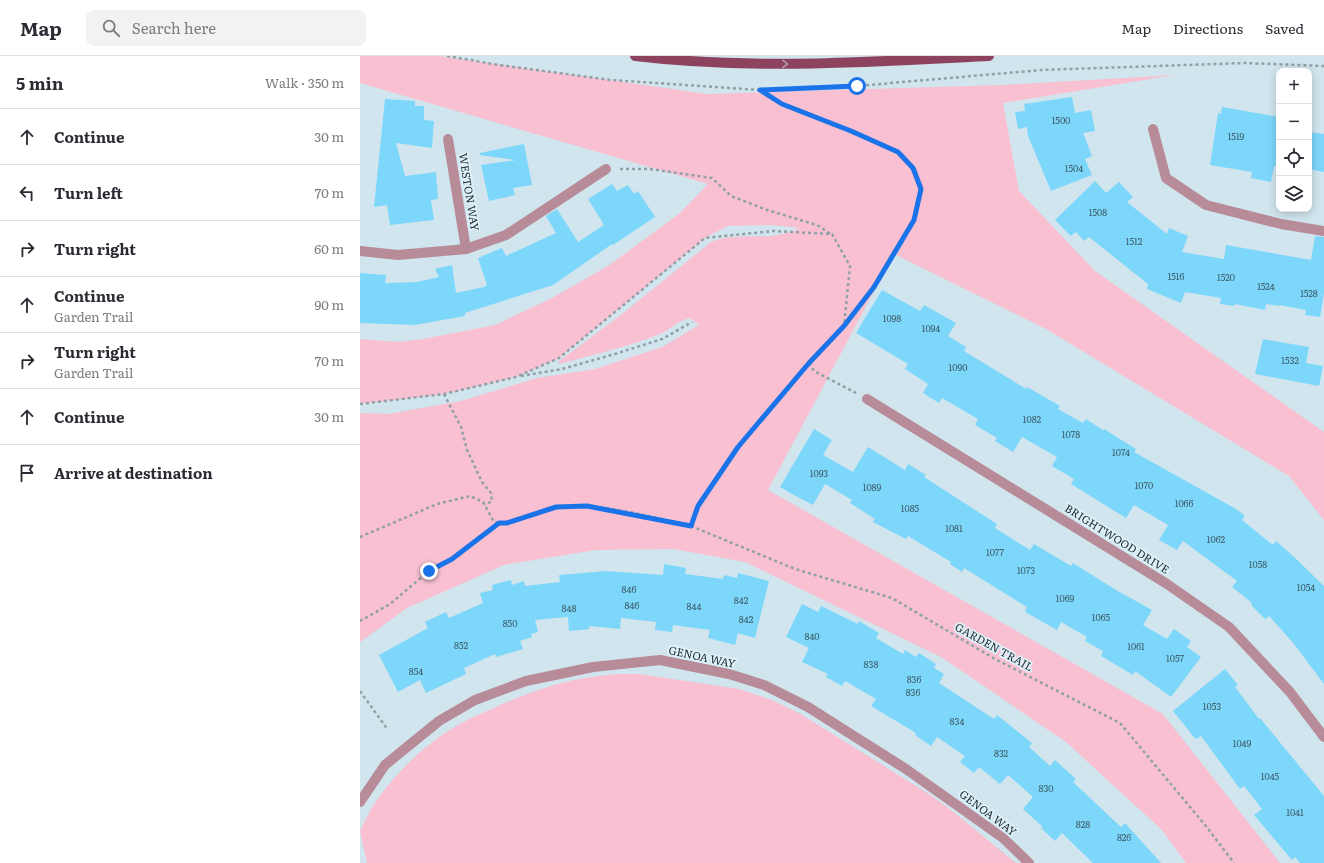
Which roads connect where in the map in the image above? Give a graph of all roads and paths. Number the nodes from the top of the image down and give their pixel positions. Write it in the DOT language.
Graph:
graph roads {
  1 [pos="447,56"];
  2 [pos="635,56"];
  3 [pos="988,56"];
  4 [pos="1324,66"];
  5 [pos="760,90"];
  6 [pos="1153,129"];
  7 [pos="448,139"];
  8 [pos="606,169"];
  9 [pos="1324,232"];
  10 [pos="832,234"];
  11 [pos="466,249"];
  12 [pos="360,251"];
  13 [pos="692,322"];
  14 [pos="844,326"];
  15 [pos="809,363"];
  16 [pos="516,377"];
  17 [pos="444,394"];
  18 [pos="867,399"];
  19 [pos="360,404"];
  20 [pos="485,505"];
  21 [pos="499,523"];
  22 [pos="691,526"];
  23 [pos="360,537"];
  24 [pos="360,622"];
  25 [pos="360,691"];
  26 [pos="388,730"];
  27 [pos="1324,737"];
  28 [pos="360,802"];
  29 [pos="1029,863"];
  30 [pos="1234,863"];
  1 -- 5 [label="path"];
  2 -- 3 [label="main road, one-way"];
  4 -- 5 [label="path"];
  5 -- 14 [label="path"];
  6 -- 9 [label="street"];
  7 -- 11 [label="street, WESTON WAY"];
  8 -- 10 [label="path"];
  8 -- 11 [label="street"];
  10 -- 14 [label="path"];
  10 -- 16 [label="path"];
  11 -- 12 [label="street"];
  13 -- 16 [label="path"];
  14 -- 15 [label="path"];
  15 -- 18 [label="path"];
  15 -- 22 [label="path"];
  16 -- 17 [label="path"];
  17 -- 19 [label="path"];
  17 -- 20 [label="path"];
  18 -- 27 [label="street, BRIGHTWOOD DRIVE"];
  20 -- 21 [label="path"];
  20 -- 23 [label="path"];
  21 -- 22 [label="path, GARDEN TRAIL"];
  21 -- 24 [label="path"];
  22 -- 30 [label="path, GARDEN TRAIL"];
  25 -- 26 [label="path"];
  28 -- 29 [label="street, GENOA WAY"];
}
